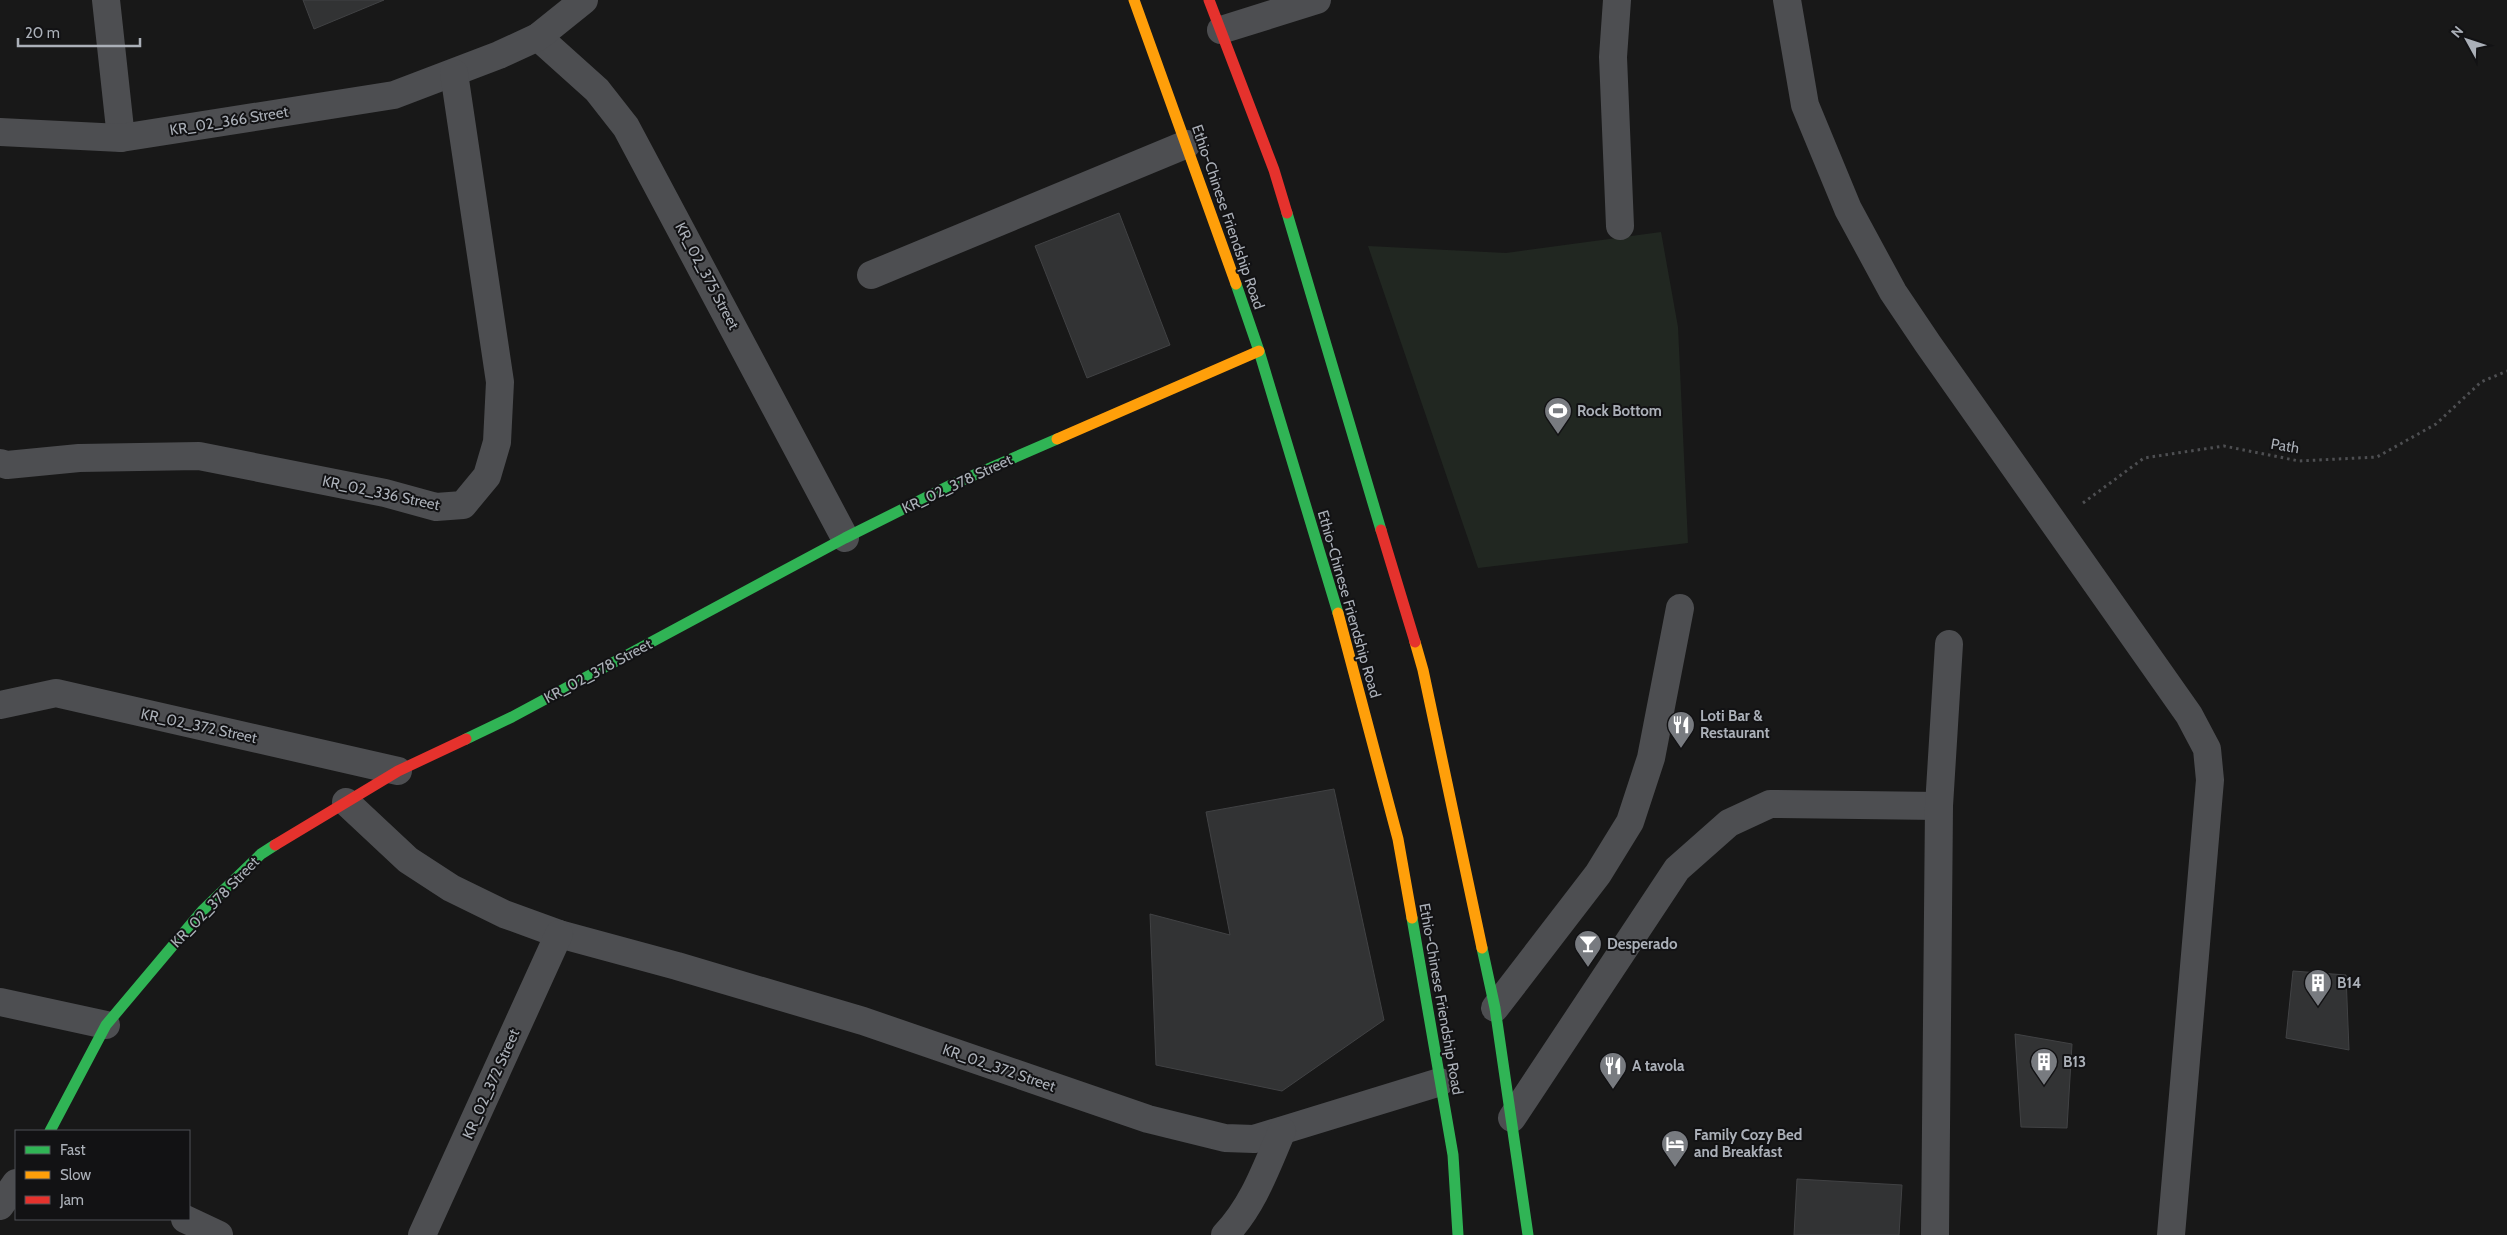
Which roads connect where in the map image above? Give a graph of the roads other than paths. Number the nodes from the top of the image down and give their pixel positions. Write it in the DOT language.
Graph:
graph roads {
  1 [pos="106,0"];
  2 [pos="584,0"];
  3 [pos="1134,0"];
  4 [pos="1209,0"];
  5 [pos="1317,0"];
  6 [pos="1617,0"];
  7 [pos="1787,0"];
  8 [pos="1221,30"];
  9 [pos="538,37"];
  10 [pos="454,73"];
  11 [pos="0,132"];
  12 [pos="121,138"];
  13 [pos="1187,144"];
  14 [pos="1620,226"];
  15 [pos="871,275"];
  16 [pos="1259,350"];
  17 [pos="2,471"];
  18 [pos="845,538"];
  19 [pos="1680,608"];
  20 [pos="1950,644"];
  21 [pos="0,705"];
  22 [pos="398,772"];
  23 [pos="346,802"];
  24 [pos="1939,806"];
  25 [pos="559,934"];
  26 [pos="0,1002"];
  27 [pos="1495,1008"];
  28 [pos="106,1025"];
  29 [pos="1440,1082"];
  30 [pos="1512,1118"];
  31 [pos="51,1130"];
  32 [pos="1282,1131"];
  33 [pos="15,1184"];
  34 [pos="0,1206"];
  35 [pos="187,1220"];
  36 [pos="219,1235"];
  37 [pos="422,1235"];
  38 [pos="1225,1235"];
  39 [pos="1458,1235"];
  40 [pos="1528,1235"];
  41 [pos="1935,1235"];
  42 [pos="2171,1235"];
  1 -- 12 [label="street"];
  2 -- 9 [label="street, KR_02_366 Street"];
  3 -- 13 [label="main road, Ethio-Chinese Friendship Road"];
  4 -- 8 [label="main road"];
  5 -- 8 [label="street"];
  6 -- 14 [label="street"];
  7 -- 42 [label="street"];
  8 -- 27 [label="main road"];
  9 -- 10 [label="street, KR_02_366 Street"];
  9 -- 18 [label="street, KR_02_375 Street"];
  10 -- 12 [label="street, KR_02_366 Street"];
  10 -- 17 [label="street, KR_02_336 Street"];
  11 -- 12 [label="street, KR_02_366 Street"];
  13 -- 15 [label="street"];
  13 -- 16 [label="main road, Ethio-Chinese Friendship Road"];
  16 -- 18 [label="main road, KR_02_378 Street"];
  16 -- 29 [label="main road, Ethio-Chinese Friendship Road"];
  18 -- 22 [label="main road, KR_02_378 Street"];
  19 -- 27 [label="street"];
  20 -- 24 [label="street"];
  21 -- 22 [label="street, KR_02_372 Street"];
  22 -- 23 [label="main road, KR_02_378 Street"];
  23 -- 25 [label="street, KR_02_372 Street"];
  23 -- 28 [label="main road, KR_02_378 Street"];
  24 -- 30 [label="street"];
  24 -- 41 [label="street"];
  25 -- 32 [label="street, KR_02_372 Street"];
  25 -- 37 [label="street, KR_02_372 Street"];
  26 -- 28 [label="street"];
  27 -- 30 [label="main road"];
  28 -- 31 [label="main road, KR_02_378 Street"];
  29 -- 32 [label="street, KR_02_372 Street"];
  29 -- 39 [label="main road, Ethio-Chinese Friendship Road"];
  30 -- 40 [label="main road"];
  32 -- 38 [label="street"];
  33 -- 34 [label="street"];
  35 -- 36 [label="street"];
}
